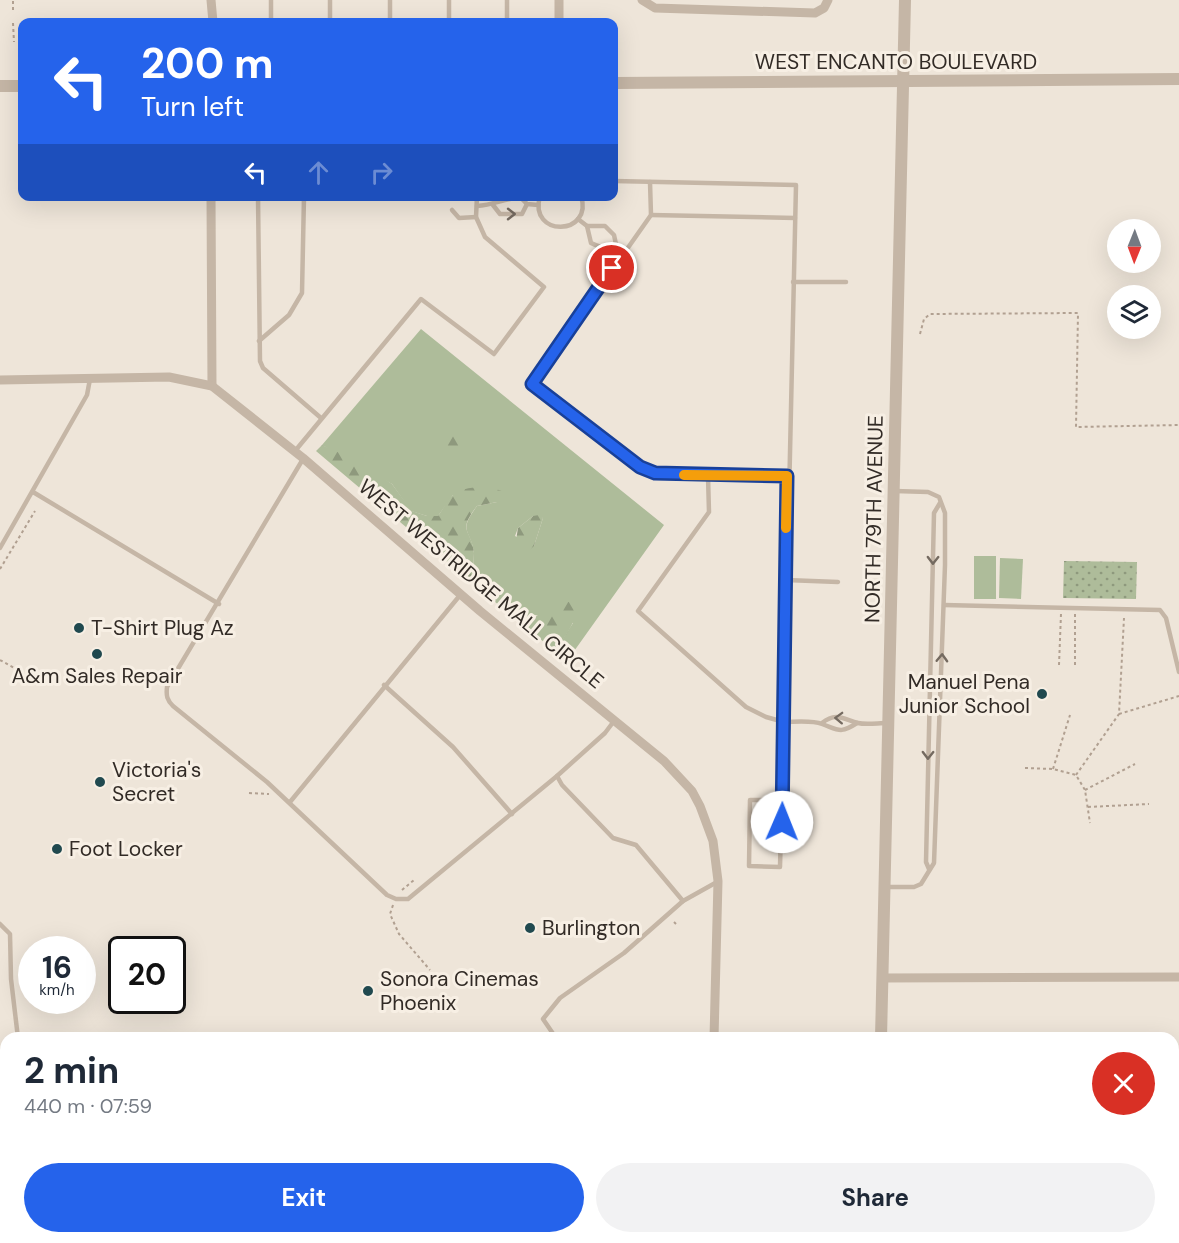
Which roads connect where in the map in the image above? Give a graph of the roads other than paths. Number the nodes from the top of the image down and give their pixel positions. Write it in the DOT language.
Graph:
graph roads {
  1 [pos="211,0"];
  2 [pos="271,0"];
  3 [pos="330,0"];
  4 [pos="390,0"];
  5 [pos="449,0"];
  6 [pos="507,0"];
  7 [pos="559,0"];
  8 [pos="905,0"];
  9 [pos="643,1"];
  10 [pos="826,4"];
  11 [pos="213,18"];
  12 [pos="271,18"];
  13 [pos="330,18"];
  14 [pos="390,18"];
  15 [pos="449,18"];
  16 [pos="507,18"];
  17 [pos="559,18"];
  18 [pos="1179,79"];
  19 [pos="903,80"];
  20 [pos="618,83"];
  21 [pos="0,86"];
  22 [pos="18,86"];
  23 [pos="618,181"];
  24 [pos="650,182"];
  25 [pos="211,201"];
  26 [pos="258,201"];
  27 [pos="304,201"];
  28 [pos="477,201"];
  29 [pos="499,201"];
  30 [pos="524,201"];
  31 [pos="539,201"];
  32 [pos="582,201"];
  33 [pos="527,204"];
  34 [pos="493,205"];
  35 [pos="538,205"];
  36 [pos="477,206"];
  37 [pos="452,210"];
  38 [pos="651,214"];
  39 [pos="476,217"];
  40 [pos="795,218"];
  41 [pos="578,219"];
  42 [pos="587,226"];
  43 [pos="617,249"];
  44 [pos="624,254"];
  45 [pos="793,282"];
  46 [pos="846,282"];
  47 [pos="259,341"];
  48 [pos="90,379"];
  49 [pos="0,380"];
  50 [pos="212,386"];
  51 [pos="321,418"];
  52 [pos="295,451"];
  53 [pos="303,458"];
  54 [pos="708,476"];
  55 [pos="787,476"];
  56 [pos="895,490"];
  57 [pos="33,492"];
  58 [pos="940,503"];
  59 [pos="0,548"];
  60 [pos="786,580"];
  61 [pos="838,582"];
  62 [pos="461,594"];
  63 [pos="219,604"];
  64 [pos="944,604"];
  65 [pos="1179,672"];
  66 [pos="384,685"];
  67 [pos="615,719"];
  68 [pos="784,722"];
  69 [pos="822,723"];
  70 [pos="857,723"];
  71 [pos="889,723"];
  72 [pos="557,776"];
  73 [pos="782,800"];
  74 [pos="290,802"];
  75 [pos="512,814"];
  76 [pos="929,869"];
  77 [pos="718,881"];
  78 [pos="885,887"];
  79 [pos="683,901"];
  80 [pos="0,924"];
  81 [pos="1179,977"];
  82 [pos="883,978"];
  83 [pos="17,1032"];
  84 [pos="552,1032"];
  85 [pos="714,1032"];
  86 [pos="881,1032"];
  1 -- 11 [label="street"];
  2 -- 12 [label="lane"];
  3 -- 13 [label="lane"];
  4 -- 14 [label="lane"];
  5 -- 15 [label="lane"];
  6 -- 16 [label="lane"];
  7 -- 17 [label="street"];
  8 -- 19 [label="street, NORTH 79TH AVENUE"];
  9 -- 10 [label="street"];
  18 -- 19 [label="street, WEST ENCANTO BOULEVARD"];
  19 -- 20 [label="street, WEST ENCANTO BOULEVARD"];
  19 -- 56 [label="street, NORTH 79TH AVENUE"];
  21 -- 22 [label="street"];
  23 -- 24 [label="lane"];
  24 -- 38 [label="lane"];
  24 -- 40 [label="lane"];
  25 -- 50 [label="street"];
  26 -- 47 [label="lane"];
  27 -- 47 [label="lane"];
  28 -- 36 [label="lane"];
  29 -- 34 [label="lane"];
  30 -- 33 [label="lane"];
  31 -- 35 [label="lane"];
  32 -- 41 [label="lane"];
  34 -- 33 [label="lane, one-way"];
  33 -- 35 [label="lane"];
  34 -- 36 [label="lane"];
  35 -- 41 [label="lane"];
  36 -- 39 [label="lane"];
  37 -- 39 [label="lane"];
  38 -- 40 [label="lane"];
  38 -- 44 [label="lane"];
  39 -- 51 [label="lane"];
  40 -- 45 [label="lane"];
  41 -- 42 [label="lane"];
  42 -- 43 [label="lane"];
  42 -- 43 [label="lane"];
  43 -- 44 [label="lane"];
  44 -- 54 [label="lane"];
  45 -- 46 [label="lane"];
  45 -- 55 [label="lane"];
  47 -- 51 [label="lane"];
  48 -- 49 [label="street, WEST WESTRIDGE MALL CIRCLE"];
  48 -- 50 [label="street, WEST WESTRIDGE MALL CIRCLE"];
  48 -- 57 [label="lane"];
  50 -- 52 [label="street, WEST WESTRIDGE MALL CIRCLE"];
  51 -- 52 [label="lane"];
  52 -- 53 [label="street, WEST WESTRIDGE MALL CIRCLE"];
  53 -- 62 [label="street, WEST WESTRIDGE MALL CIRCLE"];
  53 -- 63 [label="lane"];
  54 -- 55 [label="lane"];
  54 -- 68 [label="lane"];
  55 -- 60 [label="lane"];
  56 -- 58 [label="lane"];
  56 -- 71 [label="street, NORTH 79TH AVENUE"];
  57 -- 59 [label="lane"];
  57 -- 63 [label="lane"];
  58 -- 64 [label="lane"];
  58 -- 76 [label="lane, one-way"];
  60 -- 61 [label="lane"];
  60 -- 68 [label="lane"];
  62 -- 66 [label="lane"];
  62 -- 67 [label="street, WEST WESTRIDGE MALL CIRCLE"];
  63 -- 74 [label="lane"];
  64 -- 65 [label="lane"];
  76 -- 64 [label="lane, one-way"];
  66 -- 74 [label="lane"];
  66 -- 75 [label="lane"];
  67 -- 72 [label="lane"];
  67 -- 77 [label="street, WEST WESTRIDGE MALL CIRCLE"];
  68 -- 69 [label="lane"];
  68 -- 73 [label="lane"];
  70 -- 69 [label="lane, one-way"];
  69 -- 70 [label="lane"];
  70 -- 71 [label="lane"];
  71 -- 78 [label="street, NORTH 79TH AVENUE"];
  72 -- 75 [label="lane"];
  72 -- 79 [label="lane"];
  73 -- 73 [label="lane"];
  74 -- 75 [label="lane"];
  76 -- 78 [label="lane"];
  77 -- 79 [label="lane"];
  77 -- 85 [label="street, WEST WESTRIDGE MALL CIRCLE"];
  78 -- 82 [label="street, NORTH 79TH AVENUE"];
  79 -- 84 [label="lane"];
  80 -- 83 [label="lane"];
  81 -- 82 [label="street"];
  82 -- 86 [label="street, NORTH 79TH AVENUE"];
}
